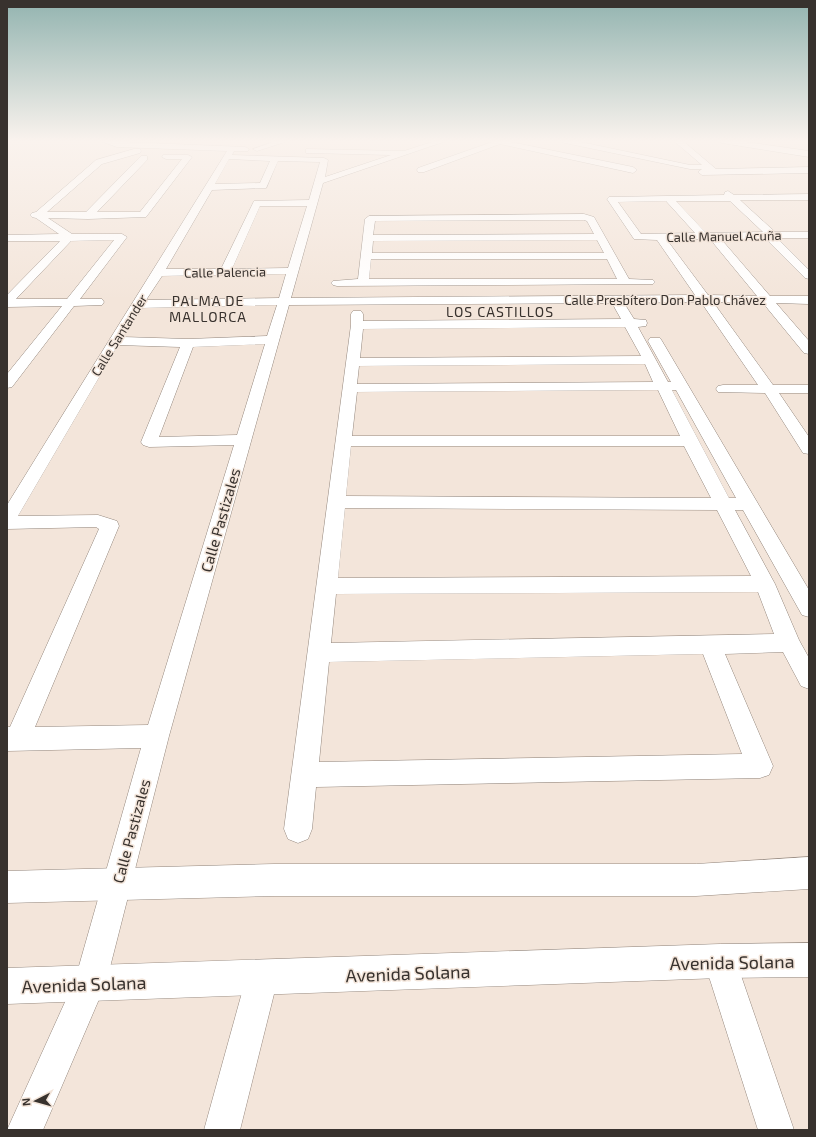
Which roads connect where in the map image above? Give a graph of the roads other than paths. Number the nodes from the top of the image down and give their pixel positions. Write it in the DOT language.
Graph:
graph roads {
  1 [pos="50,194"];
  2 [pos="62,194"];
  3 [pos="112,194"];
  4 [pos="159,194"];
  5 [pos="206,194"];
  6 [pos="315,194"];
  7 [pos="728,194"];
  8 [pos="785,194"];
  9 [pos="789,197"];
  10 [pos="809,197"];
  11 [pos="733,198"];
  12 [pos="669,199"];
  13 [pos="312,203"];
  14 [pos="799,205"];
  15 [pos="38,215"];
  16 [pos="26,216"];
  17 [pos="88,216"];
  18 [pos="489,217"];
  19 [pos="501,217"];
  20 [pos="809,235"];
  21 [pos="771,236"];
  22 [pos="56,237"];
  23 [pos="69,237"];
  24 [pos="495,237"];
  25 [pos="507,237"];
  26 [pos="600,237"];
  27 [pos="660,237"];
  28 [pos="709,237"];
  29 [pos="7,238"];
  30 [pos="368,238"];
  31 [pos="366,256"];
  32 [pos="500,256"];
  33 [pos="513,256"];
  34 [pos="610,256"];
  35 [pos="34,259"];
  36 [pos="293,271"];
  37 [pos="225,272"];
  38 [pos="158,273"];
  39 [pos="809,276"];
  40 [pos="507,282"];
  41 [pos="521,282"];
  42 [pos="625,282"];
  43 [pos="649,282"];
  44 [pos="338,283"];
  45 [pos="363,283"];
  46 [pos="704,298"];
  47 [pos="766,299"];
  48 [pos="624,300"];
  49 [pos="809,300"];
  50 [pos="511,301"];
  51 [pos="526,301"];
  52 [pos="98,302"];
  53 [pos="284,302"];
  54 [pos="7,303"];
  55 [pos="71,303"];
  56 [pos="138,304"];
  57 [pos="637,323"];
  58 [pos="272,340"];
  59 [pos="114,341"];
  60 [pos="188,343"];
  61 [pos="809,350"];
  62 [pos="650,360"];
  63 [pos="353,362"];
  64 [pos="7,384"];
  65 [pos="662,385"];
  66 [pos="680,386"];
  67 [pos="350,388"];
  68 [pos="723,389"];
  69 [pos="769,389"];
  70 [pos="809,389"];
  71 [pos="243,440"];
  72 [pos="344,441"];
  73 [pos="690,441"];
  74 [pos="809,449"];
  75 [pos="337,502"];
  76 [pos="723,504"];
  77 [pos="748,504"];
  78 [pos="7,522"];
  79 [pos="765,584"];
  80 [pos="327,586"];
  81 [pos="809,609"];
  82 [pos="790,643"];
  83 [pos="711,646"];
  84 [pos="318,653"];
  85 [pos="809,679"];
  86 [pos="157,736"];
  87 [pos="12,739"];
  88 [pos="305,775"];
  89 [pos="298,829"];
  90 [pos="809,873"];
  91 [pos="117,884"];
  92 [pos="7,888"];
  93 [pos="809,960"];
  94 [pos="720,961"];
  95 [pos="262,978"];
  96 [pos="90,983"];
  97 [pos="7,986"];
  98 [pos="25,1130"];
  99 [pos="222,1130"];
  100 [pos="776,1130"];
  1 -- 16 [label="street"];
  2 -- 15 [label="street"];
  3 -- 17 [label="street"];
  4 -- 17 [label="street"];
  5 -- 38 [label="street, Calle Santander"];
  6 -- 13 [label="street, Calle Pastizales"];
  7 -- 11 [label="street"];
  8 -- 9 [label="street"];
  9 -- 10 [label="street"];
  9 -- 11 [label="street"];
  9 -- 14 [label="street"];
  11 -- 12 [label="street"];
  11 -- 21 [label="street"];
  12 -- 27 [label="street, Calle Manuel Acuña"];
  12 -- 28 [label="street"];
  13 -- 36 [label="street, Calle Pastizales"];
  13 -- 37 [label="street"];
  15 -- 16 [label="street"];
  15 -- 17 [label="street"];
  15 -- 23 [label="street"];
  16 -- 22 [label="street"];
  18 -- 19 [label="street"];
  18 -- 24 [label="street"];
  18 -- 30 [label="street"];
  19 -- 25 [label="street"];
  19 -- 26 [label="street"];
  20 -- 21 [label="street, Calle Manuel Acuña"];
  21 -- 28 [label="street, Calle Manuel Acuña"];
  21 -- 39 [label="street"];
  22 -- 23 [label="street"];
  22 -- 29 [label="street"];
  22 -- 35 [label="street"];
  23 -- 54 [label="street"];
  23 -- 55 [label="street"];
  24 -- 25 [label="street"];
  24 -- 30 [label="street"];
  24 -- 32 [label="street"];
  25 -- 26 [label="street"];
  25 -- 33 [label="street"];
  26 -- 34 [label="street"];
  27 -- 28 [label="street, Calle Manuel Acuña"];
  27 -- 46 [label="street"];
  28 -- 47 [label="street"];
  30 -- 31 [label="street"];
  31 -- 32 [label="street"];
  31 -- 45 [label="street"];
  32 -- 33 [label="street"];
  32 -- 40 [label="street"];
  33 -- 34 [label="street"];
  33 -- 41 [label="street"];
  34 -- 42 [label="street"];
  36 -- 37 [label="street, Calle Palencia"];
  36 -- 53 [label="street, Calle Pastizales"];
  37 -- 38 [label="street, Calle Palencia"];
  38 -- 56 [label="street, Calle Santander"];
  40 -- 41 [label="street"];
  40 -- 45 [label="street"];
  40 -- 50 [label="street"];
  41 -- 42 [label="street"];
  41 -- 51 [label="street"];
  42 -- 43 [label="street"];
  44 -- 45 [label="street"];
  46 -- 47 [label="street, Calle Presbítero Don Pablo Chávez"];
  46 -- 48 [label="street, Calle Presbítero Don Pablo Chávez"];
  46 -- 69 [label="street"];
  47 -- 49 [label="street, Calle Presbítero Don Pablo Chávez"];
  47 -- 61 [label="street"];
  48 -- 51 [label="street, Calle Presbítero Don Pablo Chávez"];
  48 -- 57 [label="street"];
  50 -- 51 [label="street, Calle Presbítero Don Pablo Chávez"];
  50 -- 53 [label="street, Calle Presbítero Don Pablo Chávez"];
  52 -- 55 [label="street"];
  53 -- 56 [label="street, Calle Presbítero Don Pablo Chávez"];
  53 -- 58 [label="street, Calle Pastizales"];
  54 -- 55 [label="street"];
  55 -- 64 [label="street"];
  56 -- 59 [label="street, Calle Santander"];
  57 -- 62 [label="street"];
  57 -- 63 [label="street"];
  57 -- 66 [label="street"];
  58 -- 60 [label="street"];
  58 -- 71 [label="street, Calle Pastizales"];
  59 -- 60 [label="street"];
  59 -- 78 [label="street, Calle Santander"];
  60 -- 71 [label="street"];
  62 -- 63 [label="street"];
  62 -- 65 [label="street"];
  63 -- 67 [label="street"];
  65 -- 66 [label="street"];
  65 -- 67 [label="street"];
  65 -- 73 [label="street"];
  66 -- 77 [label="street"];
  67 -- 72 [label="street"];
  68 -- 69 [label="street"];
  69 -- 70 [label="street"];
  69 -- 74 [label="street"];
  71 -- 86 [label="street, Calle Pastizales"];
  72 -- 73 [label="street"];
  72 -- 75 [label="street"];
  73 -- 76 [label="street"];
  75 -- 76 [label="street"];
  75 -- 80 [label="street"];
  76 -- 77 [label="street"];
  76 -- 79 [label="street"];
  77 -- 81 [label="street"];
  78 -- 87 [label="street"];
  79 -- 80 [label="street"];
  79 -- 82 [label="street"];
  80 -- 84 [label="street"];
  82 -- 83 [label="street"];
  82 -- 85 [label="street"];
  83 -- 84 [label="street"];
  83 -- 88 [label="street"];
  84 -- 88 [label="street"];
  86 -- 87 [label="street"];
  86 -- 91 [label="street, Calle Pastizales"];
  88 -- 89 [label="street"];
  90 -- 91 [label="street"];
  91 -- 92 [label="street"];
  91 -- 96 [label="street, Calle Pastizales"];
  93 -- 94 [label="street, Avenida Solana"];
  94 -- 95 [label="street, Avenida Solana"];
  94 -- 100 [label="street"];
  95 -- 96 [label="street, Avenida Solana"];
  95 -- 99 [label="street"];
  96 -- 97 [label="street, Avenida Solana"];
  96 -- 98 [label="street, Calle Pastizales"];
}
